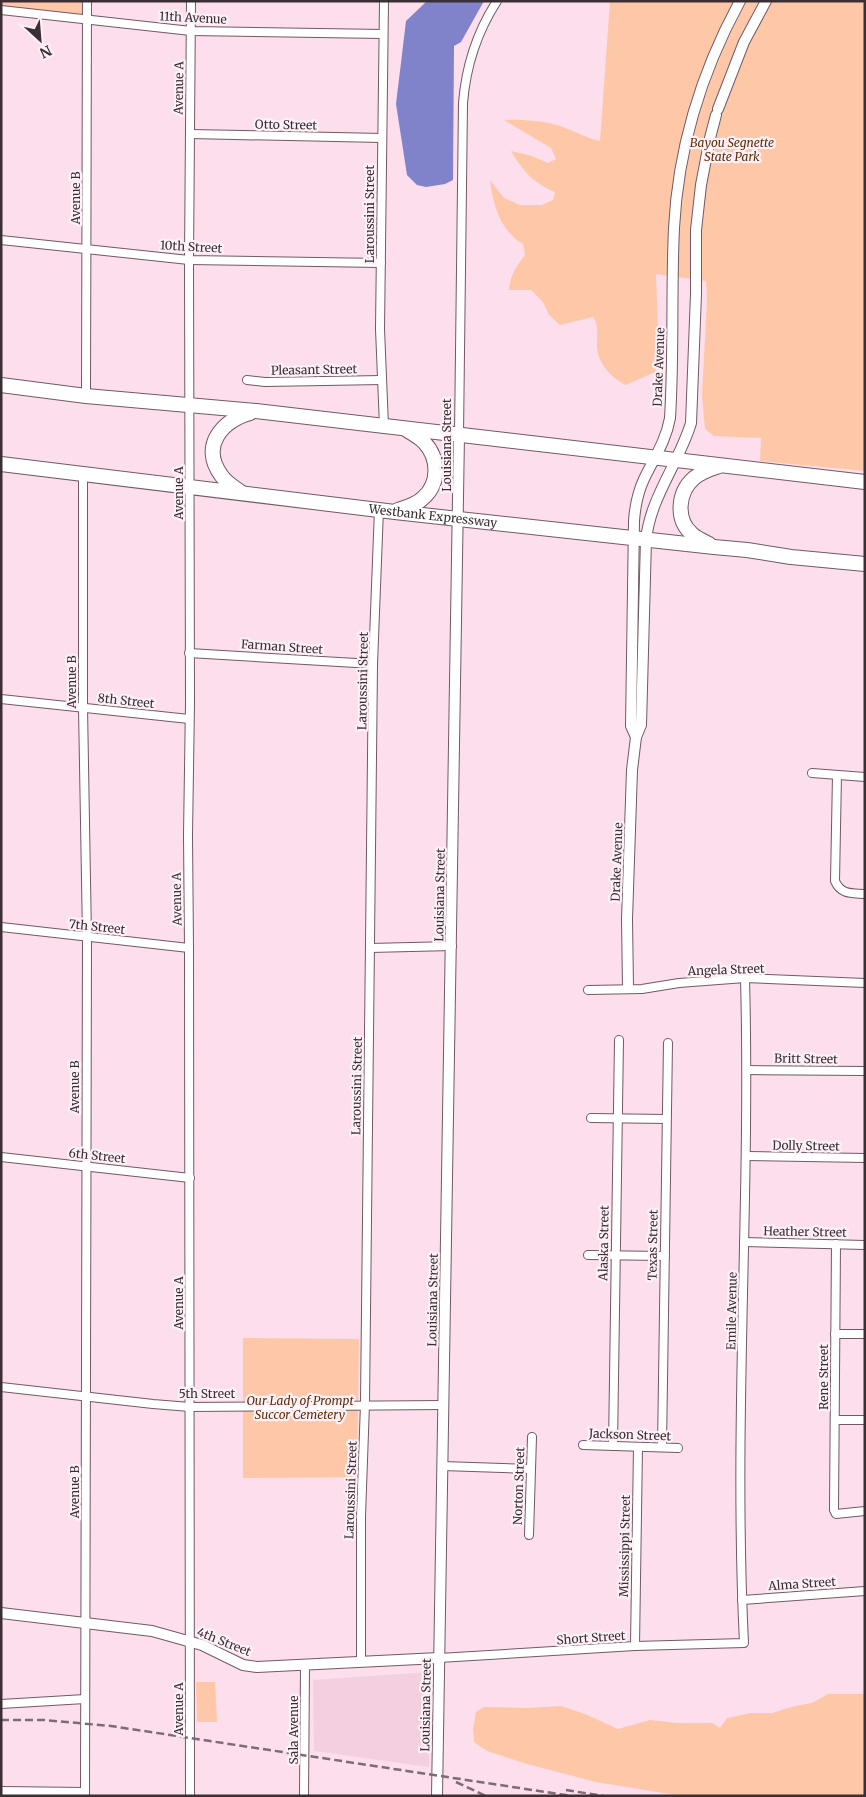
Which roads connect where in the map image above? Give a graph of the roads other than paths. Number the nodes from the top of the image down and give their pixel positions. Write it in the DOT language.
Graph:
graph roads {
  1 [pos="87,1"];
  2 [pos="191,1"];
  3 [pos="384,1"];
  4 [pos="498,1"];
  5 [pos="740,1"];
  6 [pos="766,1"];
  7 [pos="1,10"];
  8 [pos="86,20"];
  9 [pos="191,31"];
  10 [pos="383,34"];
  11 [pos="190,134"];
  12 [pos="382,138"];
  13 [pos="1,240"];
  14 [pos="87,249"];
  15 [pos="189,260"];
  16 [pos="381,263"];
  17 [pos="247,380"];
  18 [pos="382,380"];
  19 [pos="1,385"];
  20 [pos="86,396"];
  21 [pos="190,405"];
  22 [pos="256,411"];
  23 [pos="384,426"];
  24 [pos="404,428"];
  25 [pos="459,435"];
  26 [pos="656,458"];
  27 [pos="677,460"];
  28 [pos="1,464"];
  29 [pos="722,465"];
  30 [pos="83,474"];
  31 [pos="865,482"];
  32 [pos="190,488"];
  33 [pos="243,494"];
  34 [pos="379,509"];
  35 [pos="395,512"];
  36 [pos="459,519"];
  37 [pos="639,539"];
  38 [pos="714,547"];
  39 [pos="865,564"];
  40 [pos="189,653"];
  41 [pos="373,664"];
  42 [pos="1,699"];
  43 [pos="83,707"];
  44 [pos="189,719"];
  45 [pos="812,773"];
  46 [pos="837,775"];
  47 [pos="865,777"];
  48 [pos="865,894"];
  49 [pos="1,928"];
  50 [pos="86,937"];
  51 [pos="452,946"];
  52 [pos="190,948"];
  53 [pos="370,948"];
  54 [pos="745,978"];
  55 [pos="865,983"];
  56 [pos="628,988"];
  57 [pos="588,990"];
  58 [pos="619,1040"];
  59 [pos="668,1042"];
  60 [pos="747,1070"];
  61 [pos="865,1071"];
  62 [pos="591,1118"];
  63 [pos="618,1118"];
  64 [pos="666,1119"];
  65 [pos="746,1156"];
  66 [pos="1,1157"];
  67 [pos="865,1158"];
  68 [pos="86,1167"];
  69 [pos="190,1178"];
  70 [pos="744,1242"];
  71 [pos="836,1244"];
  72 [pos="865,1245"];
  73 [pos="588,1255"];
  74 [pos="615,1255"];
  75 [pos="664,1256"];
  76 [pos="835,1334"];
  77 [pos="865,1334"];
  78 [pos="1,1387"];
  79 [pos="86,1396"];
  80 [pos="365,1404"];
  81 [pos="444,1405"];
  82 [pos="190,1406"];
  83 [pos="835,1420"];
  84 [pos="865,1420"];
  85 [pos="532,1437"];
  86 [pos="583,1445"];
  87 [pos="613,1446"];
  88 [pos="638,1446"];
  89 [pos="662,1447"];
  90 [pos="678,1448"];
  91 [pos="442,1466"];
  92 [pos="531,1469"];
  93 [pos="865,1511"];
  94 [pos="528,1535"];
  95 [pos="865,1591"];
  96 [pos="742,1600"];
  97 [pos="1,1613"];
  98 [pos="86,1623"];
  99 [pos="190,1641"];
  100 [pos="744,1643"];
  101 [pos="635,1646"];
  102 [pos="439,1658"];
  103 [pos="361,1662"];
  104 [pos="305,1665"];
  105 [pos="85,1699"];
  106 [pos="1,1704"];
  107 [pos="1,1791"];
  108 [pos="59,1794"];
  109 [pos="85,1794"];
  110 [pos="190,1796"];
  111 [pos="304,1796"];
  112 [pos="437,1796"];
  1 -- 8 [label="street, Avenue B"];
  2 -- 9 [label="street, Avenue A"];
  3 -- 10 [label="street, Laroussini Street"];
  4 -- 25 [label="street, Louisiana Street"];
  5 -- 26 [label="main road, Drake Avenue"];
  6 -- 27 [label="main road, Drake Avenue"];
  7 -- 8 [label="street, 11th Avenue"];
  8 -- 9 [label="street, 11th Avenue"];
  8 -- 14 [label="street, Avenue B"];
  9 -- 10 [label="street, 11th Avenue"];
  9 -- 11 [label="street, Avenue A"];
  10 -- 12 [label="street, Laroussini Street"];
  11 -- 12 [label="street, Otto Street"];
  11 -- 15 [label="street, Avenue A"];
  12 -- 16 [label="street, Laroussini Street"];
  13 -- 14 [label="street, 10th Street"];
  14 -- 15 [label="street, 10th Street"];
  14 -- 20 [label="street, Avenue B"];
  15 -- 16 [label="street, 10th Street"];
  15 -- 21 [label="street, Avenue A"];
  16 -- 18 [label="street, Laroussini Street"];
  17 -- 18 [label="street, Pleasant Street"];
  18 -- 23 [label="street, Laroussini Street"];
  19 -- 20 [label="highway"];
  20 -- 21 [label="highway"];
  21 -- 22 [label="highway"];
  21 -- 32 [label="street, Avenue A"];
  22 -- 23 [label="highway"];
  22 -- 33 [label="highway"];
  23 -- 24 [label="highway"];
  24 -- 25 [label="highway"];
  24 -- 35 [label="highway"];
  25 -- 26 [label="highway"];
  25 -- 36 [label="main road, Louisiana Street"];
  26 -- 27 [label="highway"];
  26 -- 37 [label="main road, Drake Avenue"];
  27 -- 29 [label="highway"];
  27 -- 37 [label="main road, Drake Avenue"];
  28 -- 30 [label="highway, Westbank Expressway"];
  29 -- 31 [label="highway"];
  29 -- 38 [label="highway"];
  30 -- 32 [label="highway, Westbank Expressway"];
  30 -- 43 [label="street, Avenue B"];
  32 -- 33 [label="highway, Westbank Expressway"];
  32 -- 40 [label="street, Avenue A"];
  33 -- 34 [label="highway, Westbank Expressway"];
  34 -- 35 [label="highway, Westbank Expressway"];
  34 -- 41 [label="street, Laroussini Street"];
  35 -- 36 [label="highway, Westbank Expressway"];
  36 -- 37 [label="highway, Westbank Expressway"];
  36 -- 51 [label="main road, Louisiana Street"];
  37 -- 38 [label="highway, Westbank Expressway"];
  37 -- 56 [label="main road, Drake Avenue"];
  38 -- 39 [label="highway, Westbank Expressway"];
  40 -- 41 [label="street, Farman Street"];
  40 -- 44 [label="street, Avenue A"];
  41 -- 53 [label="street, Laroussini Street"];
  42 -- 43 [label="street, 8th Street"];
  43 -- 44 [label="street, 8th Street"];
  43 -- 50 [label="street, Avenue B"];
  44 -- 52 [label="street, Avenue A"];
  45 -- 46 [label="street"];
  46 -- 47 [label="street"];
  46 -- 48 [label="street"];
  49 -- 50 [label="street, 7th Street"];
  50 -- 52 [label="street, 7th Street"];
  50 -- 68 [label="street, Avenue B"];
  51 -- 53 [label="street"];
  51 -- 81 [label="main road, Louisiana Street"];
  52 -- 69 [label="street, Avenue A"];
  53 -- 80 [label="street, Laroussini Street"];
  54 -- 55 [label="street, Angela Street"];
  54 -- 56 [label="street, Angela Street"];
  54 -- 60 [label="street, Emile Avenue"];
  56 -- 57 [label="street, Angela Street"];
  58 -- 63 [label="street, Alaska Street"];
  59 -- 64 [label="street, Texas Street"];
  60 -- 61 [label="street, Britt Street"];
  60 -- 65 [label="street, Emile Avenue"];
  62 -- 63 [label="street"];
  63 -- 64 [label="street"];
  63 -- 74 [label="street, Alaska Street"];
  64 -- 75 [label="street, Texas Street"];
  65 -- 67 [label="street, Dolly Street"];
  65 -- 70 [label="street, Emile Avenue"];
  66 -- 68 [label="street, 6th Street"];
  68 -- 69 [label="street, 6th Street"];
  68 -- 79 [label="street, Avenue B"];
  69 -- 82 [label="street, Avenue A"];
  70 -- 71 [label="street, Heather Street"];
  70 -- 96 [label="street, Emile Avenue"];
  71 -- 72 [label="street, Heather Street"];
  71 -- 76 [label="street, Rene Street"];
  73 -- 74 [label="street"];
  74 -- 75 [label="street"];
  74 -- 87 [label="street, Alaska Street"];
  75 -- 89 [label="street, Texas Street"];
  76 -- 77 [label="street"];
  76 -- 83 [label="street, Rene Street"];
  78 -- 79 [label="street, 5th Street"];
  79 -- 82 [label="street, 5th Street"];
  79 -- 98 [label="street, Avenue B"];
  80 -- 81 [label="street, 5th Street"];
  80 -- 82 [label="street, 5th Street"];
  80 -- 103 [label="street, Laroussini Street"];
  81 -- 91 [label="main road, Louisiana Street"];
  82 -- 99 [label="street, Avenue A"];
  83 -- 84 [label="street"];
  83 -- 93 [label="street, Rene Street"];
  85 -- 92 [label="street, Norton Street"];
  86 -- 87 [label="street, Jackson Street"];
  87 -- 88 [label="street, Jackson Street"];
  88 -- 89 [label="street, Jackson Street"];
  88 -- 101 [label="street, Mississippi Street"];
  89 -- 90 [label="street, Jackson Street"];
  91 -- 92 [label="street"];
  91 -- 102 [label="main road, Louisiana Street"];
  92 -- 94 [label="street, Norton Street"];
  95 -- 96 [label="street, Alma Street"];
  96 -- 100 [label="street, Emile Avenue"];
  97 -- 98 [label="main road, 4th Street"];
  98 -- 99 [label="main road, 4th Street"];
  98 -- 105 [label="street, Avenue B"];
  99 -- 104 [label="main road, 4th Street"];
  99 -- 110 [label="street, Avenue A"];
  100 -- 101 [label="street, Short Street"];
  101 -- 102 [label="street, Short Street"];
  102 -- 103 [label="main road, 4th Street"];
  102 -- 112 [label="main road, Louisiana Street"];
  103 -- 104 [label="main road, 4th Street"];
  104 -- 111 [label="street, Sala Avenue"];
  105 -- 106 [label="street"];
  105 -- 109 [label="street, Avenue B"];
  107 -- 108 [label="street"];
  108 -- 109 [label="street"];
}
